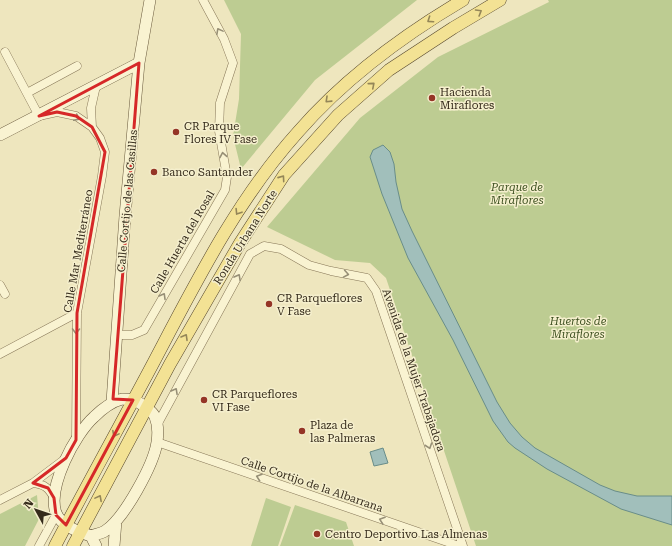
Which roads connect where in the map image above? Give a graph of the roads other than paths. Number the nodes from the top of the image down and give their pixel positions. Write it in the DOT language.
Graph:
graph roads {
  1 [pos="150,0"];
  2 [pos="203,0"];
  3 [pos="463,0"];
  4 [pos="500,0"];
  5 [pos="5,52"];
  6 [pos="139,63"];
  7 [pos="77,66"];
  8 [pos="96,86"];
  9 [pos="27,93"];
  10 [pos="39,116"];
  11 [pos="92,127"];
  12 [pos="0,136"];
  13 [pos="0,285"];
  14 [pos="5,294"];
  15 [pos="77,313"];
  16 [pos="117,335"];
  17 [pos="0,354"];
  18 [pos="133,400"];
  19 [pos="112,402"];
  20 [pos="147,408"];
  21 [pos="157,425"];
  22 [pos="76,440"];
  23 [pos="157,442"];
  24 [pos="66,458"];
  25 [pos="33,483"];
  26 [pos="54,498"];
  27 [pos="0,500"];
  28 [pos="56,515"];
  29 [pos="116,521"];
  30 [pos="66,525"];
  31 [pos="88,540"];
  32 [pos="39,546"];
  33 [pos="55,546"];
  34 [pos="73,546"];
  35 [pos="114,546"];
  36 [pos="459,546"];
  37 [pos="463,546"];
  1 -- 6 [label="street, Calle Cortijo de las Casillas"];
  16 -- 2 [label="street, Calle Huerta del Rosal, one-way"];
  3 -- 18 [label="main road, Ronda Urbana Norte, one-way"];
  20 -- 4 [label="main road, Ronda Urbana Norte, one-way"];
  5 -- 9 [label="street"];
  6 -- 8 [label="street"];
  6 -- 16 [label="street, Calle Cortijo de las Casillas"];
  7 -- 9 [label="street"];
  8 -- 10 [label="street"];
  8 -- 11 [label="street"];
  9 -- 10 [label="street"];
  10 -- 11 [label="street, Calle Mar Mediterráneo, one-way"];
  10 -- 12 [label="street"];
  11 -- 15 [label="street, Calle Mar Mediterráneo"];
  13 -- 14 [label="street"];
  15 -- 17 [label="street"];
  15 -- 22 [label="street, Calle Mar Mediterráneo, one-way"];
  16 -- 19 [label="street, Calle Cortijo de las Casillas"];
  18 -- 19 [label="street"];
  18 -- 20 [label="street"];
  18 -- 30 [label="main road, Ronda Urbana Norte, one-way"];
  19 -- 22 [label="street"];
  20 -- 21 [label="street"];
  31 -- 20 [label="main road, Ronda Urbana Norte, one-way"];
  21 -- 23 [label="street"];
  21 -- 37 [label="street, Avenida de la Mujer Trabajadora, one-way"];
  22 -- 24 [label="street"];
  23 -- 29 [label="street"];
  36 -- 23 [label="street, Calle Cortijo de la Albarrana, one-way"];
  24 -- 25 [label="street"];
  24 -- 26 [label="street"];
  25 -- 26 [label="street"];
  25 -- 27 [label="street"];
  26 -- 28 [label="street"];
  28 -- 30 [label="street"];
  28 -- 32 [label="street"];
  29 -- 31 [label="street"];
  29 -- 35 [label="street"];
  30 -- 31 [label="street"];
  30 -- 33 [label="main road, Ronda Urbana Norte"];
  31 -- 34 [label="main road, Ronda Urbana Norte"];
}
